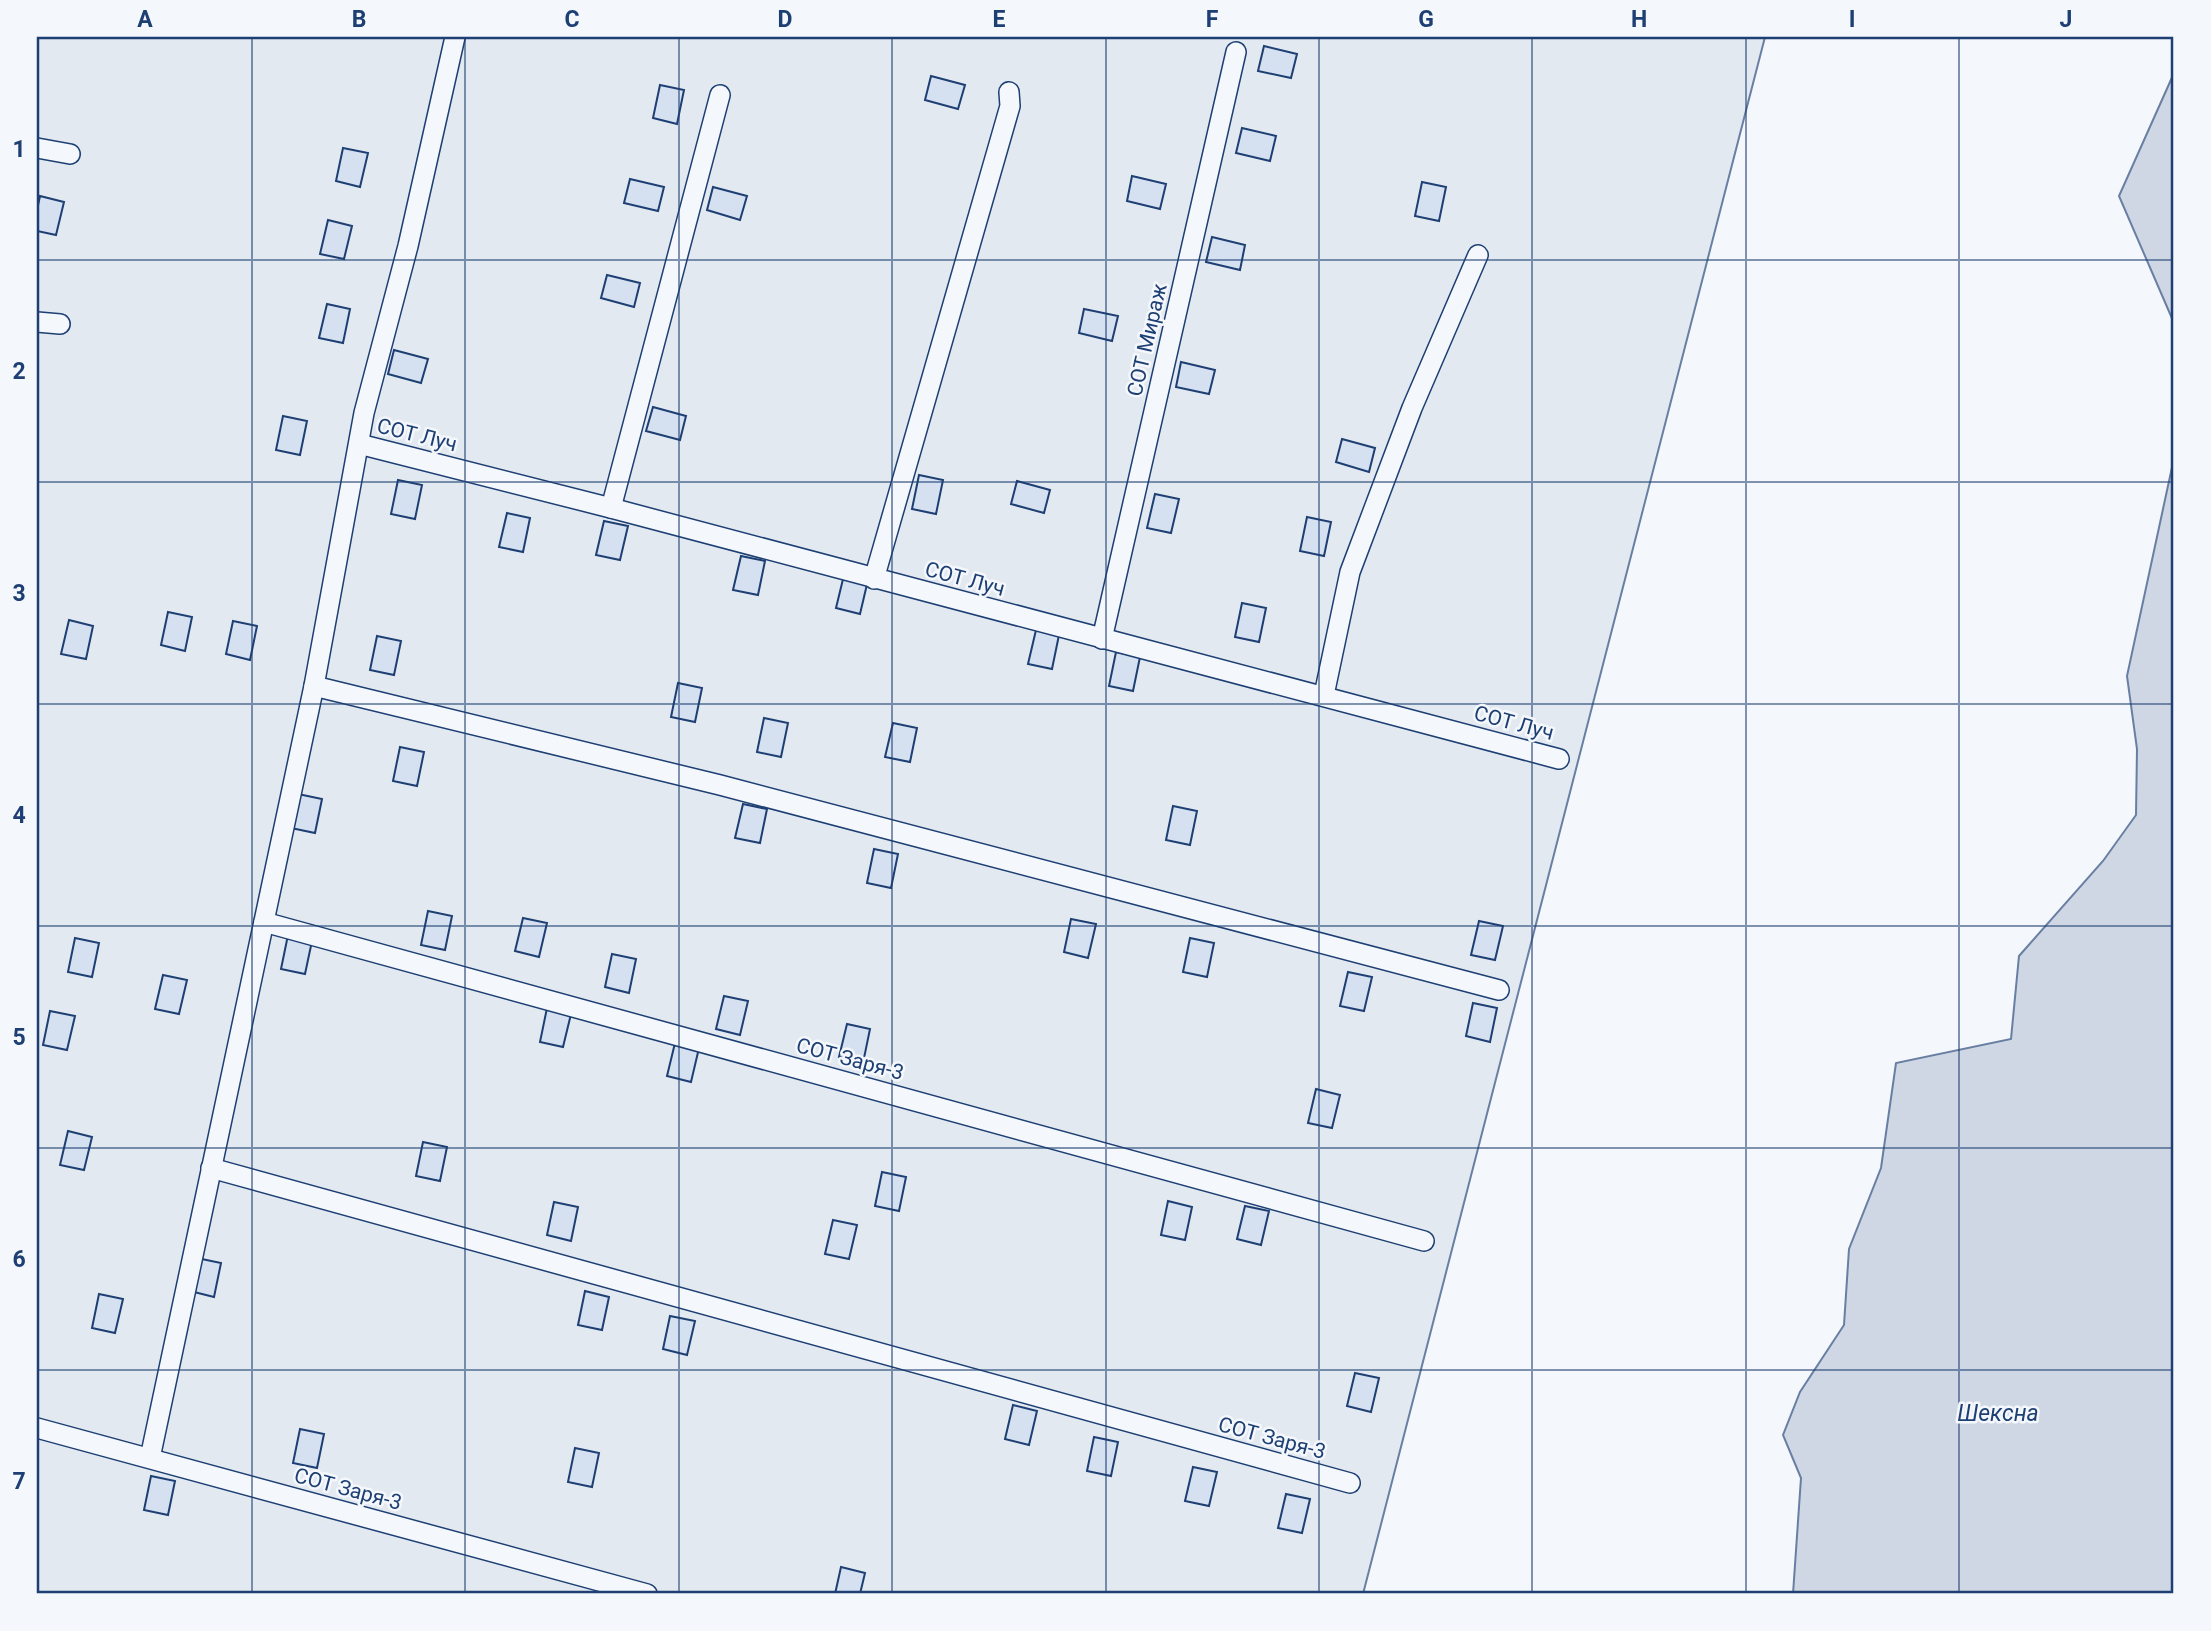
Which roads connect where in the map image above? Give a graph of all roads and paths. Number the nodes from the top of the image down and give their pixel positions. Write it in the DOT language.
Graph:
graph roads {
  1 [pos="455,37"];
  2 [pos="1236,52"];
  3 [pos="1009,92"];
  4 [pos="720,95"];
  5 [pos="37,148"];
  6 [pos="70,154"];
  7 [pos="1478,255"];
  8 [pos="37,322"];
  9 [pos="60,324"];
  10 [pos="359,444"];
  11 [pos="611,508"];
  12 [pos="874,579"];
  13 [pos="1102,639"];
  14 [pos="314,686"];
  15 [pos="1324,695"];
  16 [pos="1559,758"];
  17 [pos="264,922"];
  18 [pos="1499,990"];
  19 [pos="211,1168"];
  20 [pos="1424,1241"];
  21 [pos="37,1428"];
  22 [pos="150,1458"];
  23 [pos="1350,1483"];
  24 [pos="647,1594"];
  1 -- 10 [label="street"];
  2 -- 13 [label="street, СОТ Мираж"];
  3 -- 12 [label="street"];
  4 -- 11 [label="street"];
  5 -- 6 [label="street"];
  7 -- 15 [label="street"];
  8 -- 9 [label="street"];
  10 -- 11 [label="street, СОТ Луч"];
  10 -- 14 [label="street"];
  11 -- 12 [label="street, СОТ Луч"];
  12 -- 13 [label="street, СОТ Луч"];
  13 -- 15 [label="street, СОТ Луч"];
  14 -- 17 [label="street"];
  14 -- 18 [label="street"];
  15 -- 16 [label="street, СОТ Луч"];
  17 -- 19 [label="street"];
  17 -- 20 [label="street, СОТ Заря-3"];
  19 -- 22 [label="street"];
  19 -- 23 [label="street, СОТ Заря-3"];
  21 -- 22 [label="street, СОТ Заря-3"];
  22 -- 24 [label="street, СОТ Заря-3"];
}
